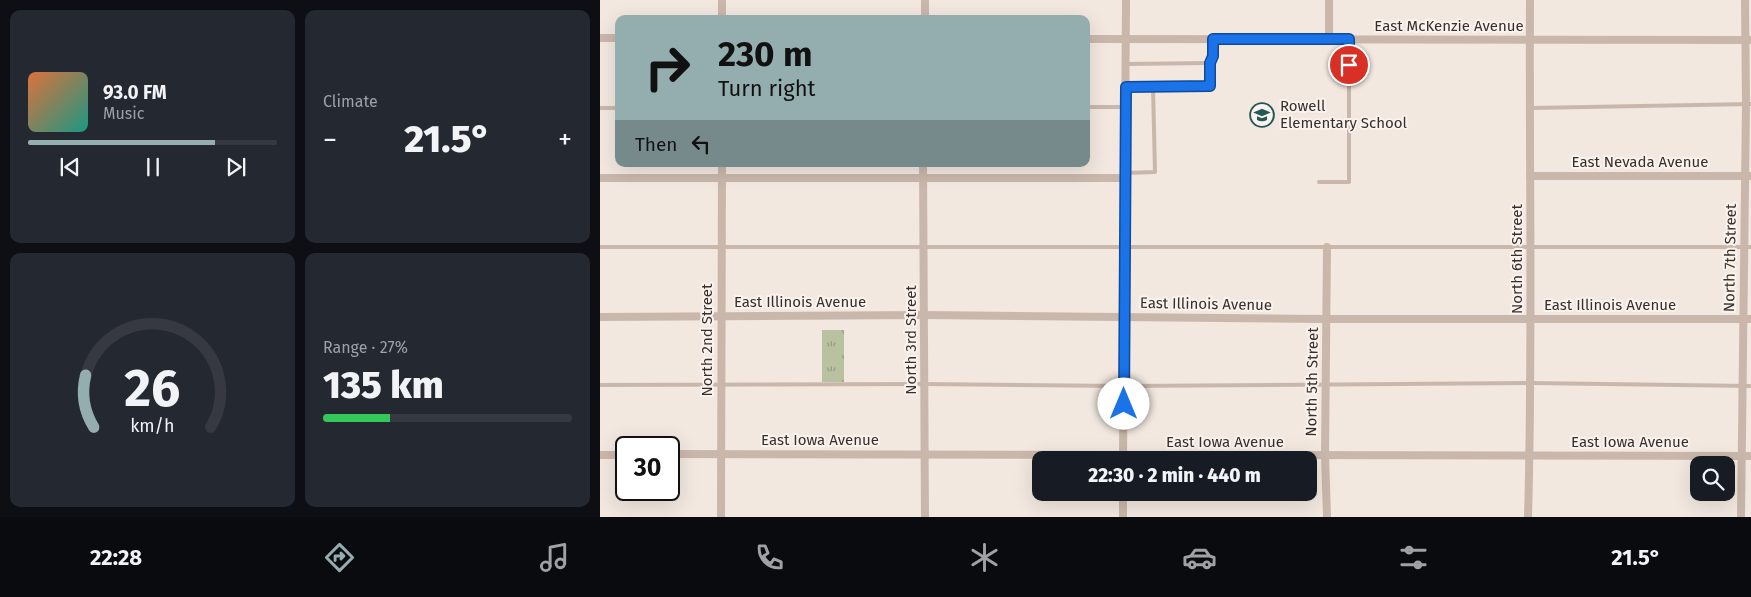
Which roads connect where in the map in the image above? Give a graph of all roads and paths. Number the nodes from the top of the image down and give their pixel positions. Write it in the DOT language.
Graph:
graph roads {
  1 [pos="722,0"];
  2 [pos="925,0"];
  3 [pos="1126,0"];
  4 [pos="1329,0"];
  5 [pos="1530,0"];
  6 [pos="1745,0"];
  7 [pos="722,15"];
  8 [pos="925,15"];
  9 [pos="600,38"];
  10 [pos="615,38"];
  11 [pos="1090,39"];
  12 [pos="1126,39"];
  13 [pos="1213,39"];
  14 [pos="1329,39"];
  15 [pos="1349,39"];
  16 [pos="1530,40"];
  17 [pos="1748,40"];
  18 [pos="1210,63"];
  19 [pos="1126,64"];
  20 [pos="1126,87"];
  21 [pos="1154,87"];
  22 [pos="1749,104"];
  23 [pos="1090,107"];
  24 [pos="1125,107"];
  25 [pos="600,108"];
  26 [pos="615,108"];
  27 [pos="1529,108"];
  28 [pos="722,167"];
  29 [pos="923,167"];
  30 [pos="1125,175"];
  31 [pos="1530,176"];
  32 [pos="1748,176"];
  33 [pos="600,178"];
  34 [pos="722,178"];
  35 [pos="923,178"];
  36 [pos="1319,182"];
  37 [pos="720,246"];
  38 [pos="925,246"];
  39 [pos="600,247"];
  40 [pos="1125,247"];
  41 [pos="1327,247"];
  42 [pos="1531,247"];
  43 [pos="1748,247"];
  44 [pos="925,315"];
  45 [pos="721,316"];
  46 [pos="600,317"];
  47 [pos="1124,317"];
  48 [pos="1327,318"];
  49 [pos="1530,319"];
  50 [pos="1747,319"];
  51 [pos="1531,383"];
  52 [pos="722,384"];
  53 [pos="925,384"];
  54 [pos="1326,384"];
  55 [pos="600,385"];
  56 [pos="1124,386"];
  57 [pos="1747,386"];
  58 [pos="1124,451"];
  59 [pos="615,454"];
  60 [pos="680,454"];
  61 [pos="721,454"];
  62 [pos="925,454"];
  63 [pos="600,455"];
  64 [pos="1317,455"];
  65 [pos="1325,455"];
  66 [pos="1032,456"];
  67 [pos="1530,456"];
  68 [pos="1742,456"];
  69 [pos="1751,456"];
  70 [pos="1123,501"];
  71 [pos="721,517"];
  72 [pos="925,517"];
  73 [pos="1123,517"];
  74 [pos="1327,517"];
  75 [pos="1528,517"];
  76 [pos="1741,517"];
  1 -- 7 [label="street"];
  2 -- 8 [label="street"];
  3 -- 12 [label="street"];
  4 -- 14 [label="street"];
  5 -- 16 [label="street, North 6th Street"];
  6 -- 17 [label="street, North 7th Street"];
  9 -- 10 [label="street"];
  11 -- 12 [label="street, East McKenzie Avenue"];
  12 -- 13 [label="street, East McKenzie Avenue"];
  12 -- 19 [label="street"];
  13 -- 14 [label="street, East McKenzie Avenue"];
  13 -- 18 [label="lane"];
  14 -- 15 [label="street, East McKenzie Avenue"];
  15 -- 16 [label="street, East McKenzie Avenue"];
  15 -- 36 [label="lane"];
  16 -- 17 [label="street, East McKenzie Avenue"];
  16 -- 27 [label="street, North 6th Street"];
  17 -- 22 [label="street, North 7th Street"];
  18 -- 19 [label="lane"];
  18 -- 21 [label="lane"];
  19 -- 20 [label="street"];
  20 -- 21 [label="lane"];
  20 -- 24 [label="street"];
  21 -- 30 [label="lane"];
  22 -- 27 [label="lane"];
  22 -- 32 [label="street, North 7th Street"];
  23 -- 24 [label="lane"];
  24 -- 30 [label="street"];
  25 -- 26 [label="lane"];
  27 -- 31 [label="street, North 6th Street"];
  28 -- 34 [label="street, North 2nd Street"];
  29 -- 35 [label="street, North 3rd Street"];
  30 -- 35 [label="street"];
  30 -- 40 [label="street"];
  31 -- 32 [label="street, East Nevada Avenue"];
  31 -- 42 [label="street, North 6th Street"];
  32 -- 43 [label="street, North 7th Street"];
  33 -- 34 [label="street"];
  34 -- 35 [label="street"];
  34 -- 37 [label="street, North 2nd Street"];
  35 -- 38 [label="street, North 3rd Street"];
  37 -- 38 [label="lane"];
  37 -- 39 [label="lane"];
  37 -- 45 [label="street, North 2nd Street"];
  38 -- 40 [label="lane"];
  38 -- 44 [label="street, North 3rd Street"];
  40 -- 41 [label="lane"];
  40 -- 47 [label="street"];
  41 -- 42 [label="lane"];
  41 -- 48 [label="street, North 5th Street"];
  42 -- 43 [label="lane"];
  42 -- 49 [label="street, North 6th Street"];
  43 -- 50 [label="street, North 7th Street"];
  44 -- 45 [label="street, East Illinois Avenue"];
  44 -- 47 [label="street, East Illinois Avenue"];
  44 -- 53 [label="street, North 3rd Street"];
  45 -- 46 [label="street, East Illinois Avenue"];
  45 -- 52 [label="street, North 2nd Street"];
  47 -- 48 [label="street, East Illinois Avenue"];
  47 -- 56 [label="street"];
  48 -- 49 [label="street, East Illinois Avenue"];
  48 -- 54 [label="street, North 5th Street"];
  49 -- 50 [label="street, East Illinois Avenue"];
  49 -- 51 [label="street, North 6th Street"];
  50 -- 57 [label="street, North 7th Street"];
  51 -- 54 [label="lane"];
  51 -- 57 [label="lane"];
  51 -- 67 [label="street, North 6th Street"];
  52 -- 53 [label="lane"];
  52 -- 55 [label="lane"];
  52 -- 61 [label="street, North 2nd Street"];
  53 -- 56 [label="lane"];
  53 -- 62 [label="street, North 3rd Street"];
  54 -- 56 [label="lane"];
  54 -- 65 [label="street, North 5th Street"];
  56 -- 58 [label="street"];
  57 -- 68 [label="street, North 7th Street"];
  59 -- 63 [label="street"];
  60 -- 61 [label="street, East Iowa Avenue"];
  61 -- 62 [label="street, East Iowa Avenue"];
  61 -- 71 [label="street, North 2nd Street"];
  62 -- 66 [label="street, East Iowa Avenue"];
  62 -- 72 [label="street, North 3rd Street"];
  64 -- 65 [label="street, East Iowa Avenue"];
  65 -- 67 [label="street, East Iowa Avenue"];
  65 -- 74 [label="street, North 5th Street"];
  67 -- 68 [label="street, East Iowa Avenue"];
  67 -- 75 [label="street, North 6th Street"];
  68 -- 69 [label="street, East Iowa Avenue"];
  68 -- 76 [label="street, North 7th Street"];
  70 -- 73 [label="street"];
}
